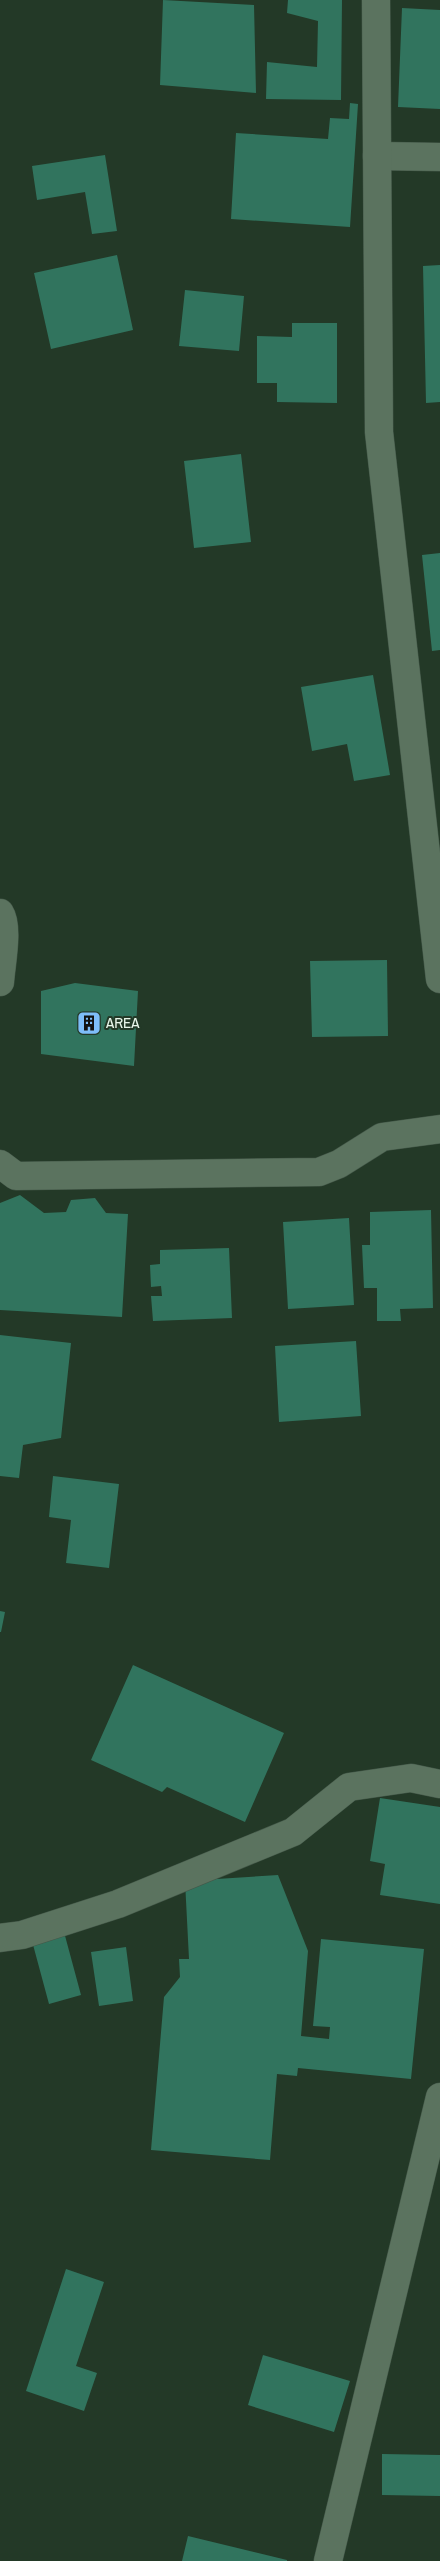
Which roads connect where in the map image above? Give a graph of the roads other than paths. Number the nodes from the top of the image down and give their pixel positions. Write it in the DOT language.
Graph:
graph roads {
  1 [pos="376,0"];
  2 [pos="377,156"];
  3 [pos="440,157"];
  4 [pos="0,913"];
  5 [pos="440,979"];
  6 [pos="0,982"];
  7 [pos="440,1129"];
  8 [pos="0,1164"];
  9 [pos="440,1784"];
  10 [pos="0,1938"];
  11 [pos="440,2097"];
  12 [pos="328,2561"];
  1 -- 2 [label="street"];
  2 -- 3 [label="street"];
  2 -- 5 [label="street"];
  4 -- 6 [label="street"];
  7 -- 8 [label="street"];
  9 -- 10 [label="street"];
  11 -- 12 [label="street"];
}
